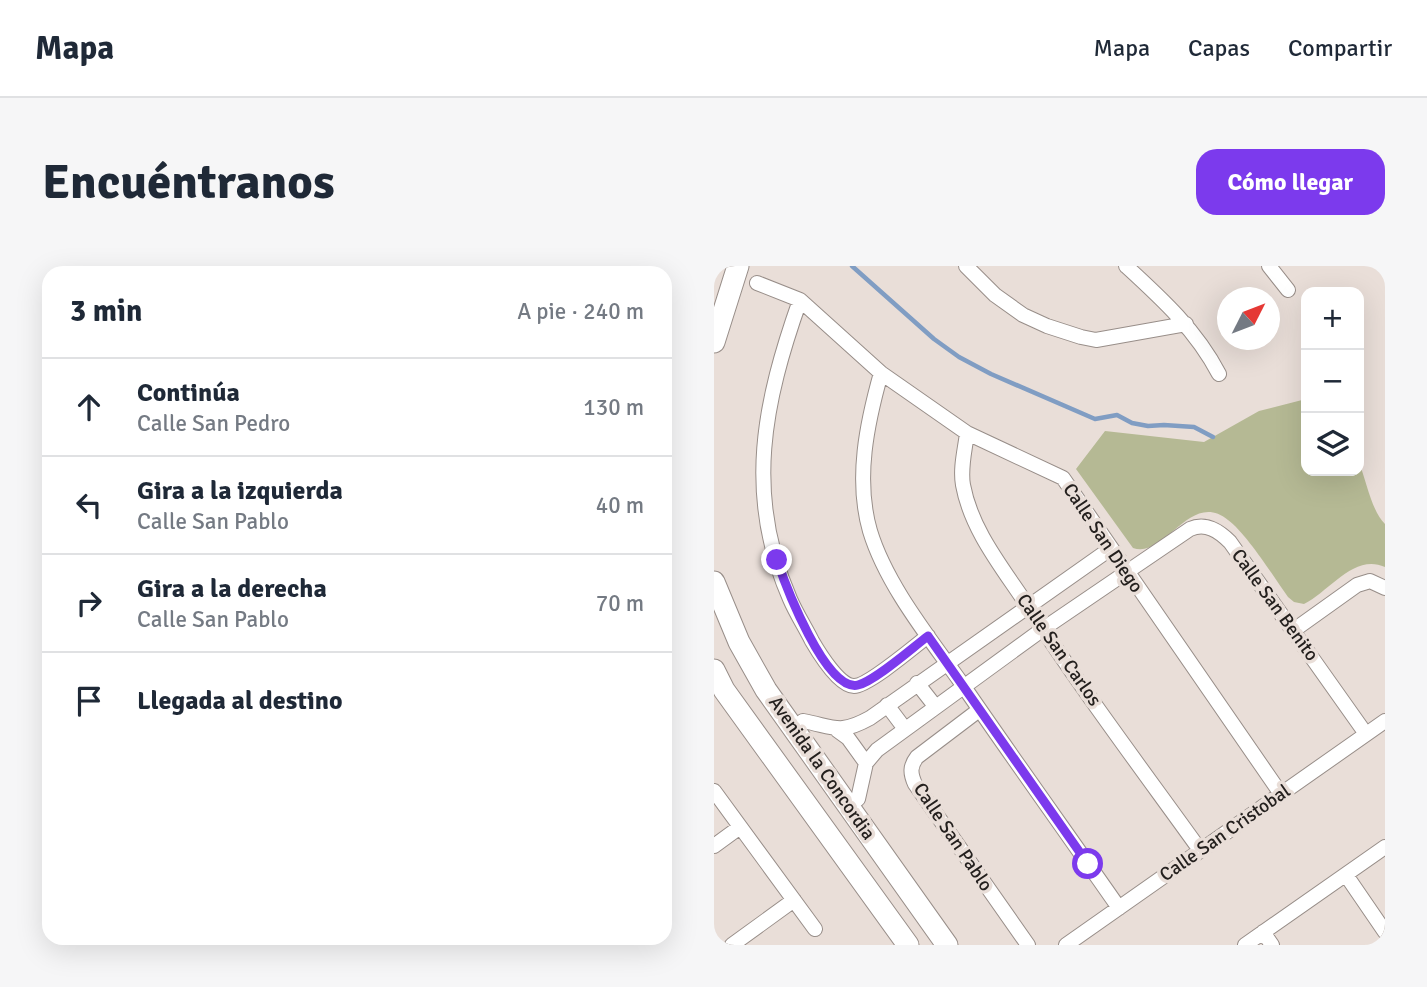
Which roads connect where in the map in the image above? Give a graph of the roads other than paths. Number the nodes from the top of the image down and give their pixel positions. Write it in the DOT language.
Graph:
graph roads {
  1 [pos="738,266"];
  2 [pos="966,266"];
  3 [pos="1126,266"];
  4 [pos="1269,266"];
  5 [pos="757,283"];
  6 [pos="1288,290"];
  7 [pos="800,300"];
  8 [pos="1186,324"];
  9 [pos="714,342"];
  10 [pos="881,373"];
  11 [pos="1219,374"];
  12 [pos="967,433"];
  13 [pos="1110,549"];
  14 [pos="1126,573"];
  15 [pos="714,582"];
  16 [pos="1385,588"];
  17 [pos="1027,606"];
  18 [pos="1043,629"];
  19 [pos="1294,630"];
  20 [pos="928,636"];
  21 [pos="947,662"];
  22 [pos="714,670"];
  23 [pos="918,683"];
  24 [pos="963,686"];
  25 [pos="887,705"];
  26 [pos="935,706"];
  27 [pos="979,710"];
  28 [pos="1385,721"];
  29 [pos="792,729"];
  30 [pos="905,729"];
  31 [pos="837,730"];
  32 [pos="1366,734"];
  33 [pos="766,748"];
  34 [pos="866,763"];
  35 [pos="714,791"];
  36 [pos="1281,794"];
  37 [pos="848,806"];
  38 [pos="823,825"];
  39 [pos="740,827"];
  40 [pos="714,846"];
  41 [pos="1385,847"];
  42 [pos="1200,850"];
  43 [pos="1346,875"];
  44 [pos="794,900"];
  45 [pos="1119,908"];
  46 [pos="815,929"];
  47 [pos="1263,932"];
  48 [pos="1385,932"];
  49 [pos="732,945"];
  50 [pos="908,945"];
  51 [pos="947,945"];
  52 [pos="1028,945"];
  53 [pos="1066,945"];
  54 [pos="1245,945"];
  55 [pos="1272,945"];
  1 -- 9 [label="main road"];
  2 -- 8 [label="street"];
  3 -- 8 [label="street"];
  4 -- 6 [label="street"];
  5 -- 7 [label="street, Calle San Diego"];
  7 -- 10 [label="street, Calle San Diego"];
  7 -- 20 [label="street"];
  8 -- 11 [label="street"];
  10 -- 12 [label="street, Calle San Diego"];
  10 -- 20 [label="street"];
  12 -- 13 [label="street, Calle San Diego"];
  12 -- 17 [label="street, Calle San Carlos"];
  13 -- 14 [label="street, Calle San Diego"];
  13 -- 17 [label="street"];
  14 -- 18 [label="street, Calle San Benito"];
  14 -- 19 [label="street, Calle San Benito"];
  14 -- 36 [label="street, Calle San Diego"];
  15 -- 29 [label="main road, Avenida la Concordia"];
  16 -- 19 [label="street"];
  17 -- 18 [label="street, Calle San Carlos"];
  17 -- 21 [label="street"];
  18 -- 24 [label="street, Calle San Benito"];
  18 -- 42 [label="street, Calle San Carlos"];
  19 -- 32 [label="street, Calle San Benito"];
  20 -- 21 [label="street"];
  21 -- 23 [label="street"];
  21 -- 24 [label="street"];
  22 -- 33 [label="main road, Avenida la Concordia"];
  23 -- 25 [label="street"];
  23 -- 26 [label="street"];
  24 -- 26 [label="street, Calle San Benito"];
  24 -- 27 [label="street"];
  25 -- 30 [label="street"];
  25 -- 31 [label="street"];
  26 -- 30 [label="street, Calle San Benito"];
  27 -- 45 [label="street"];
  27 -- 52 [label="street, Calle San Pablo"];
  28 -- 32 [label="street, Calle San Cristobal"];
  29 -- 31 [label="street"];
  29 -- 33 [label="main road"];
  29 -- 37 [label="main road, Avenida la Concordia"];
  30 -- 34 [label="street, Calle San Benito"];
  31 -- 34 [label="street"];
  32 -- 36 [label="street, Calle San Cristobal"];
  33 -- 38 [label="main road, Avenida la Concordia"];
  34 -- 37 [label="street"];
  35 -- 39 [label="street"];
  36 -- 42 [label="street, Calle San Cristobal"];
  37 -- 38 [label="main road"];
  37 -- 51 [label="main road, Avenida la Concordia"];
  38 -- 50 [label="main road, Avenida la Concordia"];
  39 -- 40 [label="street"];
  39 -- 44 [label="street"];
  41 -- 43 [label="street"];
  42 -- 45 [label="street, Calle San Cristobal"];
  43 -- 47 [label="street"];
  43 -- 48 [label="street"];
  44 -- 46 [label="street"];
  44 -- 49 [label="street"];
  45 -- 53 [label="street, Calle San Cristobal"];
  47 -- 54 [label="street"];
  47 -- 55 [label="street"];
}
